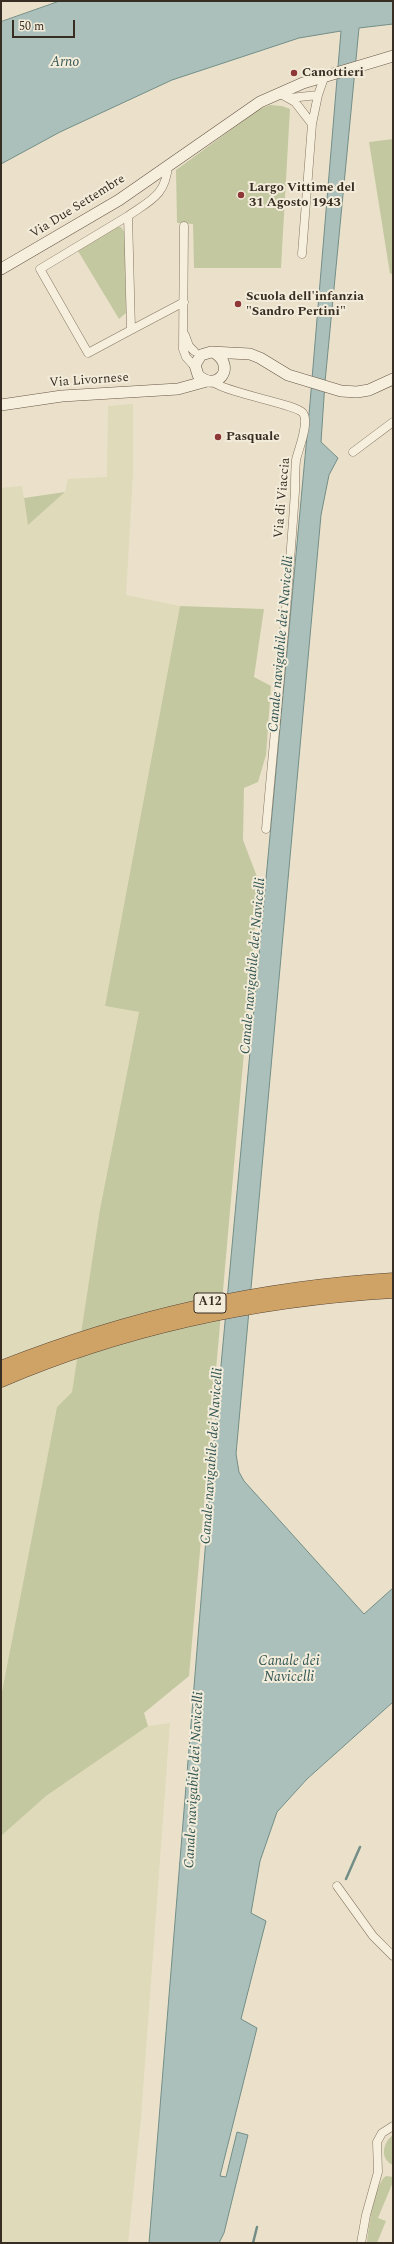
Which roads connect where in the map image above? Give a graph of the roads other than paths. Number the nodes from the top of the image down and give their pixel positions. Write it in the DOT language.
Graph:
graph roads {
  1 [pos="393,56"];
  2 [pos="328,75"];
  3 [pos="279,93"];
  4 [pos="318,95"];
  5 [pos="290,98"];
  6 [pos="312,124"];
  7 [pos="168,165"];
  8 [pos="128,216"];
  9 [pos="184,226"];
  10 [pos="302,254"];
  11 [pos="1,270"];
  12 [pos="184,302"];
  13 [pos="131,330"];
  14 [pos="184,331"];
  15 [pos="205,352"];
  16 [pos="185,354"];
  17 [pos="245,354"];
  18 [pos="195,368"];
  19 [pos="224,372"];
  20 [pos="393,378"];
  21 [pos="210,382"];
  22 [pos="180,388"];
  23 [pos="231,388"];
  24 [pos="1,405"];
  25 [pos="393,422"];
  26 [pos="352,452"];
  27 [pos="266,829"];
  28 [pos="393,1280"];
  29 [pos="393,1291"];
  30 [pos="35,1361"];
  31 [pos="1,1368"];
  32 [pos="1,1380"];
  33 [pos="337,1886"];
  34 [pos="393,1956"];
  35 [pos="393,2126"];
  36 [pos="361,2243"];
  1 -- 2 [label="street, Via Due Settembre"];
  2 -- 3 [label="street, Via Due Settembre"];
  2 -- 4 [label="street"];
  3 -- 5 [label="street"];
  3 -- 7 [label="street, Via Due Settembre"];
  4 -- 5 [label="street"];
  4 -- 6 [label="street"];
  5 -- 6 [label="street"];
  6 -- 10 [label="street"];
  7 -- 8 [label="street"];
  7 -- 11 [label="street, Via Due Settembre"];
  8 -- 13 [label="street"];
  8 -- 13 [label="street"];
  9 -- 12 [label="street"];
  12 -- 13 [label="street"];
  12 -- 14 [label="street"];
  14 -- 15 [label="street"];
  14 -- 16 [label="street"];
  15 -- 16 [label="street"];
  15 -- 17 [label="street"];
  15 -- 18 [label="street"];
  15 -- 19 [label="street"];
  16 -- 18 [label="street"];
  17 -- 19 [label="street"];
  17 -- 20 [label="street"];
  18 -- 21 [label="street"];
  18 -- 22 [label="street"];
  19 -- 21 [label="street"];
  19 -- 23 [label="street"];
  21 -- 22 [label="street, Via Livornese"];
  21 -- 23 [label="street, Via di Viaccia"];
  22 -- 24 [label="street, Via Livornese"];
  23 -- 27 [label="street, Via di Viaccia"];
  25 -- 26 [label="street"];
  28 -- 30 [label="highway, A12"];
  29 -- 30 [label="highway, A12"];
  30 -- 31 [label="highway, A12"];
  30 -- 32 [label="highway, A12"];
  33 -- 34 [label="street"];
  35 -- 36 [label="street"];
}
